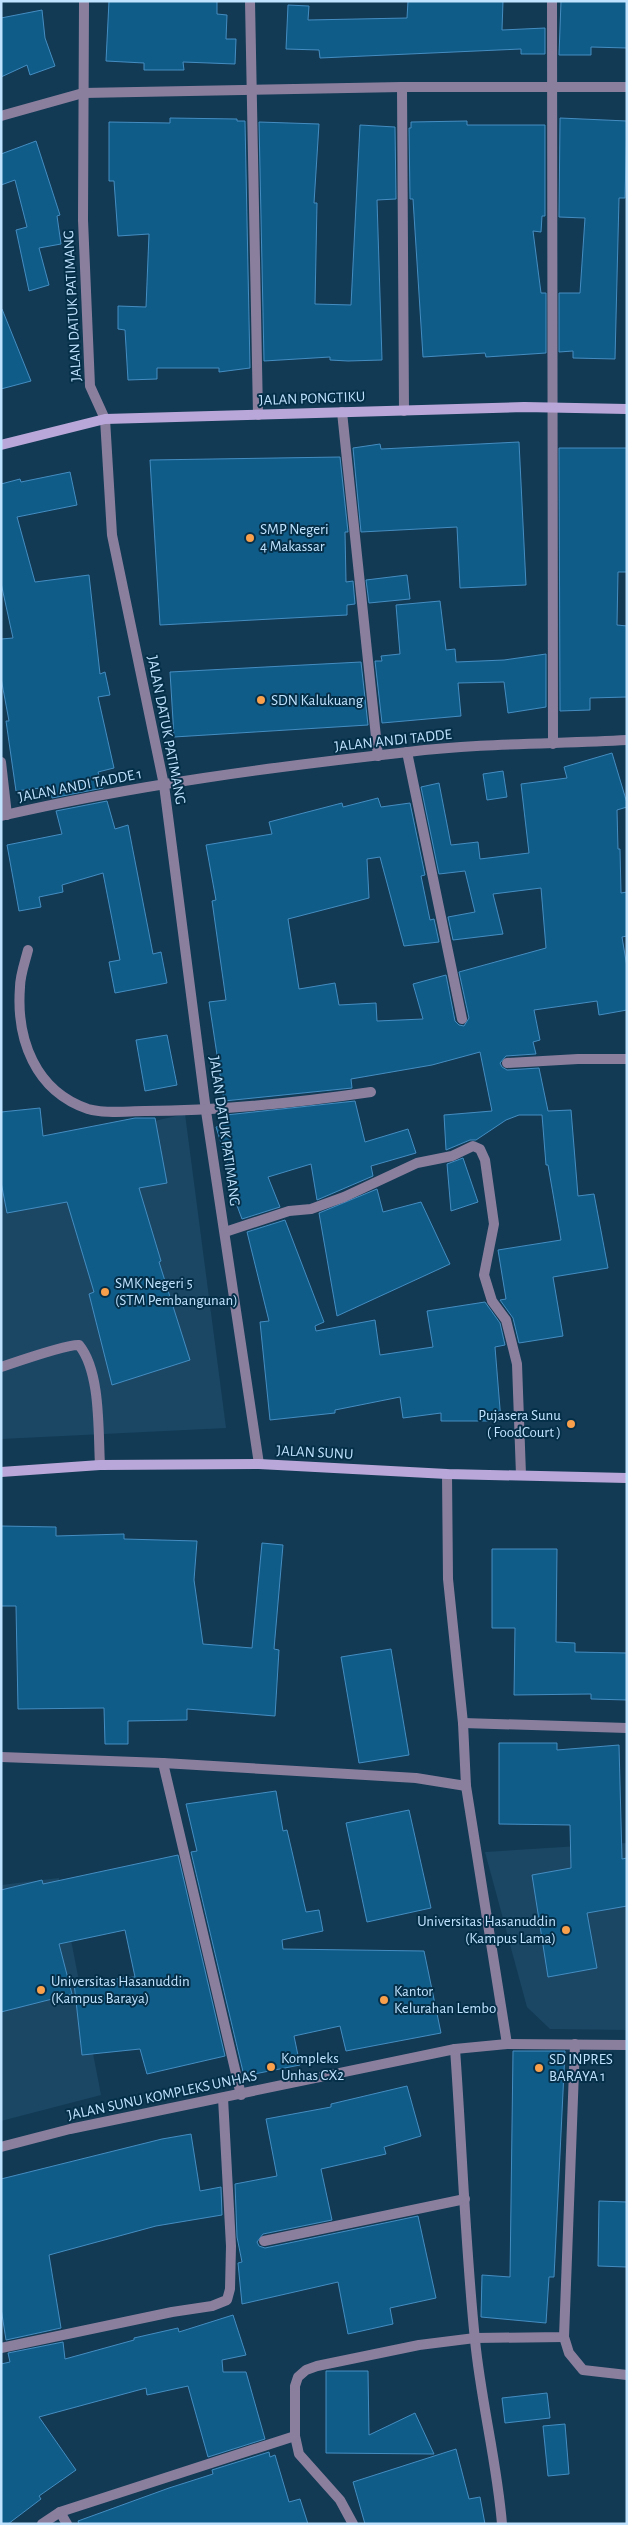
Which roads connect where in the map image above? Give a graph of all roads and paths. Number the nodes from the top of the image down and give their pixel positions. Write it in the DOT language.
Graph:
graph roads {
  1 [pos="84,1"];
  2 [pos="250,1"];
  3 [pos="552,1"];
  4 [pos="552,86"];
  5 [pos="627,87"];
  6 [pos="402,88"];
  7 [pos="252,90"];
  8 [pos="83,93"];
  9 [pos="1,116"];
  10 [pos="554,407"];
  11 [pos="627,409"];
  12 [pos="404,410"];
  13 [pos="342,412"];
  14 [pos="258,415"];
  15 [pos="105,419"];
  16 [pos="1,444"];
  17 [pos="627,740"];
  18 [pos="553,744"];
  19 [pos="407,752"];
  20 [pos="378,756"];
  21 [pos="1,762"];
  22 [pos="164,785"];
  23 [pos="4,816"];
  24 [pos="28,950"];
  25 [pos="462,1018"];
  26 [pos="627,1059"];
  27 [pos="507,1063"];
  28 [pos="371,1092"];
  29 [pos="206,1111"];
  30 [pos="225,1232"];
  31 [pos="1,1367"];
  32 [pos="259,1464"];
  33 [pos="100,1465"];
  34 [pos="1,1472"];
  35 [pos="448,1474"];
  36 [pos="521,1475"];
  37 [pos="627,1478"];
  38 [pos="463,1723"];
  39 [pos="627,1728"];
  40 [pos="1,1757"];
  41 [pos="163,1763"];
  42 [pos="466,1786"];
  43 [pos="507,2044"];
  44 [pos="575,2044"];
  45 [pos="627,2045"];
  46 [pos="456,2049"];
  47 [pos="241,2095"];
  48 [pos="223,2098"];
  49 [pos="1,2147"];
  50 [pos="465,2199"];
  51 [pos="264,2241"];
  52 [pos="564,2337"];
  53 [pos="475,2338"];
  54 [pos="1,2348"];
  55 [pos="627,2375"];
  56 [pos="295,2436"];
  57 [pos="60,2512"];
  58 [pos="42,2524"];
  59 [pos="67,2524"];
  60 [pos="353,2524"];
  61 [pos="502,2524"];
  1 -- 8 [label="street, JALAN DATUK PATIMANG"];
  2 -- 7 [label="street"];
  3 -- 4 [label="street"];
  4 -- 5 [label="street"];
  4 -- 6 [label="street"];
  4 -- 10 [label="street"];
  6 -- 7 [label="street"];
  6 -- 12 [label="street"];
  7 -- 8 [label="street"];
  7 -- 14 [label="street"];
  8 -- 9 [label="street"];
  8 -- 15 [label="street, JALAN DATUK PATIMANG"];
  10 -- 11 [label="street, JALAN PONGTIKU"];
  10 -- 12 [label="street, JALAN PONGTIKU"];
  10 -- 18 [label="street"];
  12 -- 13 [label="street, JALAN PONGTIKU"];
  13 -- 14 [label="street, JALAN PONGTIKU"];
  13 -- 20 [label="street"];
  14 -- 15 [label="street, JALAN PONGTIKU"];
  15 -- 16 [label="street, JALAN PONGTIKU"];
  15 -- 22 [label="street, JALAN DATUK PATIMANG"];
  17 -- 18 [label="street, JALAN ANDI TADDE"];
  18 -- 19 [label="street, JALAN ANDI TADDE"];
  19 -- 20 [label="street, JALAN ANDI TADDE"];
  19 -- 25 [label="street"];
  20 -- 22 [label="street, JALAN ANDI TADDE"];
  21 -- 23 [label="street"];
  22 -- 23 [label="street, JALAN ANDI TADDE 1"];
  22 -- 29 [label="street, JALAN DATUK PATIMANG"];
  24 -- 29 [label="street"];
  26 -- 27 [label="street"];
  28 -- 29 [label="street"];
  29 -- 30 [label="street, JALAN DATUK PATIMANG"];
  30 -- 32 [label="street, JALAN DATUK PATIMANG"];
  30 -- 36 [label="street"];
  31 -- 33 [label="street"];
  32 -- 33 [label="street, JALAN SUNU"];
  32 -- 35 [label="street, JALAN SUNU"];
  33 -- 34 [label="street, JALAN SUNU"];
  35 -- 36 [label="street, JALAN SUNU"];
  35 -- 38 [label="street"];
  36 -- 37 [label="street, JALAN SUNU"];
  38 -- 39 [label="street"];
  38 -- 42 [label="street"];
  40 -- 41 [label="street"];
  41 -- 42 [label="street"];
  41 -- 47 [label="street"];
  42 -- 43 [label="street"];
  43 -- 44 [label="street, JALAN SUNU KOMPLEKS UNHAS"];
  43 -- 46 [label="street, JALAN SUNU KOMPLEKS UNHAS"];
  44 -- 45 [label="street, JALAN SUNU KOMPLEKS UNHAS"];
  44 -- 52 [label="street"];
  46 -- 47 [label="street, JALAN SUNU KOMPLEKS UNHAS"];
  46 -- 50 [label="street"];
  47 -- 48 [label="street, JALAN SUNU KOMPLEKS UNHAS"];
  48 -- 49 [label="street, JALAN SUNU KOMPLEKS UNHAS"];
  48 -- 54 [label="street"];
  50 -- 51 [label="street"];
  50 -- 53 [label="street"];
  52 -- 53 [label="street"];
  52 -- 55 [label="street"];
  53 -- 56 [label="street"];
  53 -- 61 [label="street"];
  56 -- 57 [label="street"];
  56 -- 60 [label="street"];
  57 -- 58 [label="street"];
  57 -- 59 [label="street"];
}
